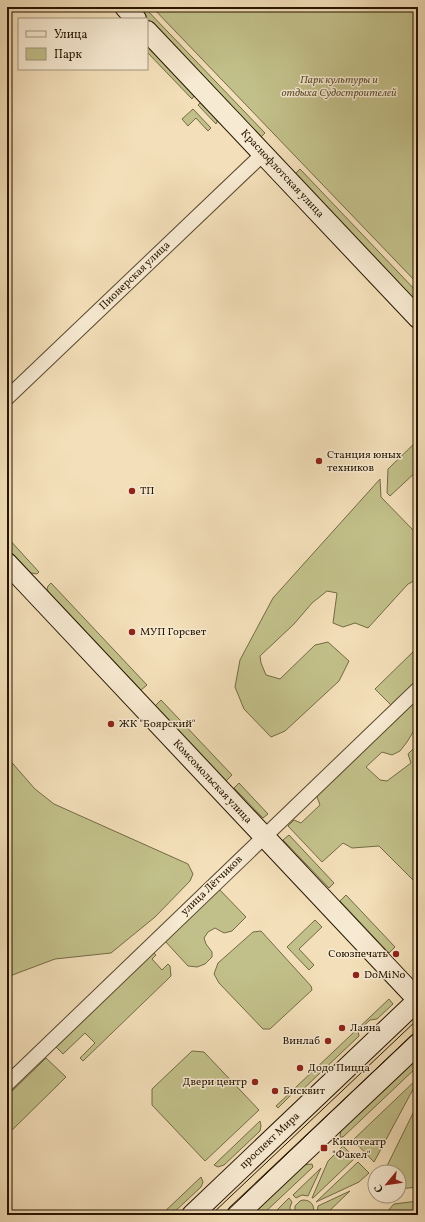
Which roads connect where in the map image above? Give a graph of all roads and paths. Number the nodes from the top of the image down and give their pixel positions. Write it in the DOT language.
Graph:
graph roads {
  1 [pos="125,7"];
  2 [pos="135,18"];
  3 [pos="148,32"];
  4 [pos="264,154"];
  5 [pos="418,318"];
  6 [pos="7,398"];
  7 [pos="7,563"];
  8 [pos="418,689"];
  9 [pos="264,836"];
  10 [pos="418,1000"];
  11 [pos="418,1044"];
  12 [pos="7,1084"];
  13 [pos="192,1215"];
  14 [pos="237,1215"];
  1 -- 2 [label="street"];
  3 -- 4 [label="street, Краснофлотская улица"];
  4 -- 5 [label="street, Краснофлотская улица"];
  4 -- 6 [label="street, Пионерская улица"];
  7 -- 9 [label="street, Комсомольская улица"];
  8 -- 9 [label="street, улица Лётчиков"];
  9 -- 10 [label="street, Комсомольская улица"];
  9 -- 12 [label="street, улица Лётчиков"];
  10 -- 13 [label="street, проспект Мира"];
  11 -- 14 [label="street"];
}
